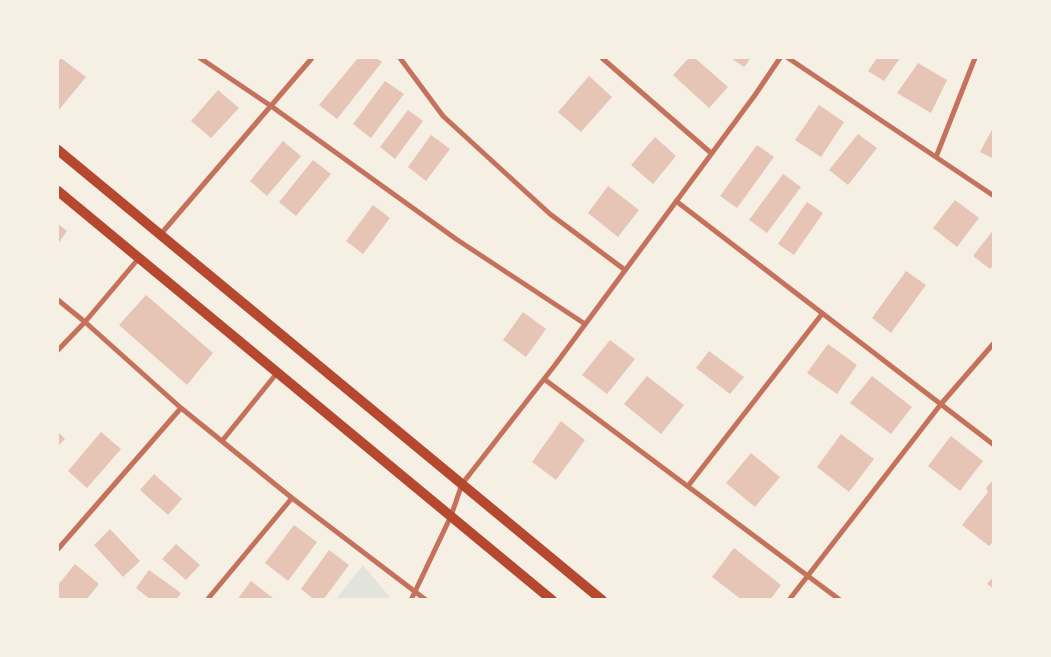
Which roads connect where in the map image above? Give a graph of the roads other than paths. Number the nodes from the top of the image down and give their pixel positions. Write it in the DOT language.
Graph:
graph roads {
  1 [pos="200,58"];
  2 [pos="312,58"];
  3 [pos="400,58"];
  4 [pos="602,58"];
  5 [pos="780,58"];
  6 [pos="788,58"];
  7 [pos="975,58"];
  8 [pos="271,106"];
  9 [pos="58,150"];
  10 [pos="711,153"];
  11 [pos="936,157"];
  12 [pos="58,191"];
  13 [pos="994,196"];
  14 [pos="676,201"];
  15 [pos="160,235"];
  16 [pos="140,258"];
  17 [pos="625,270"];
  18 [pos="58,300"];
  19 [pos="822,314"];
  20 [pos="85,322"];
  21 [pos="585,324"];
  22 [pos="994,343"];
  23 [pos="58,350"];
  24 [pos="277,373"];
  25 [pos="544,379"];
  26 [pos="941,404"];
  27 [pos="181,408"];
  28 [pos="222,441"];
  29 [pos="994,445"];
  30 [pos="462,484"];
  31 [pos="688,486"];
  32 [pos="292,498"];
  33 [pos="451,516"];
  34 [pos="58,548"];
  35 [pos="807,575"];
  36 [pos="414,591"];
  37 [pos="207,600"];
  38 [pos="410,600"];
  39 [pos="426,600"];
  40 [pos="552,600"];
  41 [pos="602,600"];
  42 [pos="789,600"];
  43 [pos="840,600"];
  1 -- 8 [label="street"];
  2 -- 8 [label="street"];
  3 -- 17 [label="street"];
  4 -- 10 [label="street"];
  5 -- 10 [label="street"];
  6 -- 11 [label="street"];
  7 -- 11 [label="street"];
  8 -- 15 [label="street"];
  8 -- 21 [label="street"];
  9 -- 15 [label="main road"];
  10 -- 14 [label="street"];
  11 -- 13 [label="street"];
  12 -- 16 [label="main road"];
  14 -- 17 [label="street"];
  14 -- 19 [label="street"];
  15 -- 30 [label="main road"];
  16 -- 20 [label="street"];
  16 -- 24 [label="main road"];
  17 -- 21 [label="street"];
  18 -- 20 [label="street"];
  19 -- 26 [label="street"];
  19 -- 31 [label="street"];
  20 -- 23 [label="street"];
  20 -- 27 [label="street"];
  21 -- 25 [label="street"];
  22 -- 26 [label="street"];
  24 -- 28 [label="street"];
  24 -- 33 [label="main road"];
  25 -- 30 [label="street"];
  25 -- 31 [label="street"];
  26 -- 29 [label="street"];
  26 -- 35 [label="street"];
  27 -- 28 [label="street"];
  27 -- 34 [label="street"];
  28 -- 32 [label="street"];
  30 -- 33 [label="street"];
  30 -- 41 [label="main road"];
  31 -- 35 [label="street"];
  32 -- 36 [label="street"];
  32 -- 37 [label="street"];
  33 -- 36 [label="street"];
  33 -- 40 [label="main road"];
  35 -- 42 [label="street"];
  35 -- 43 [label="street"];
  36 -- 38 [label="street"];
  36 -- 39 [label="street"];
}
